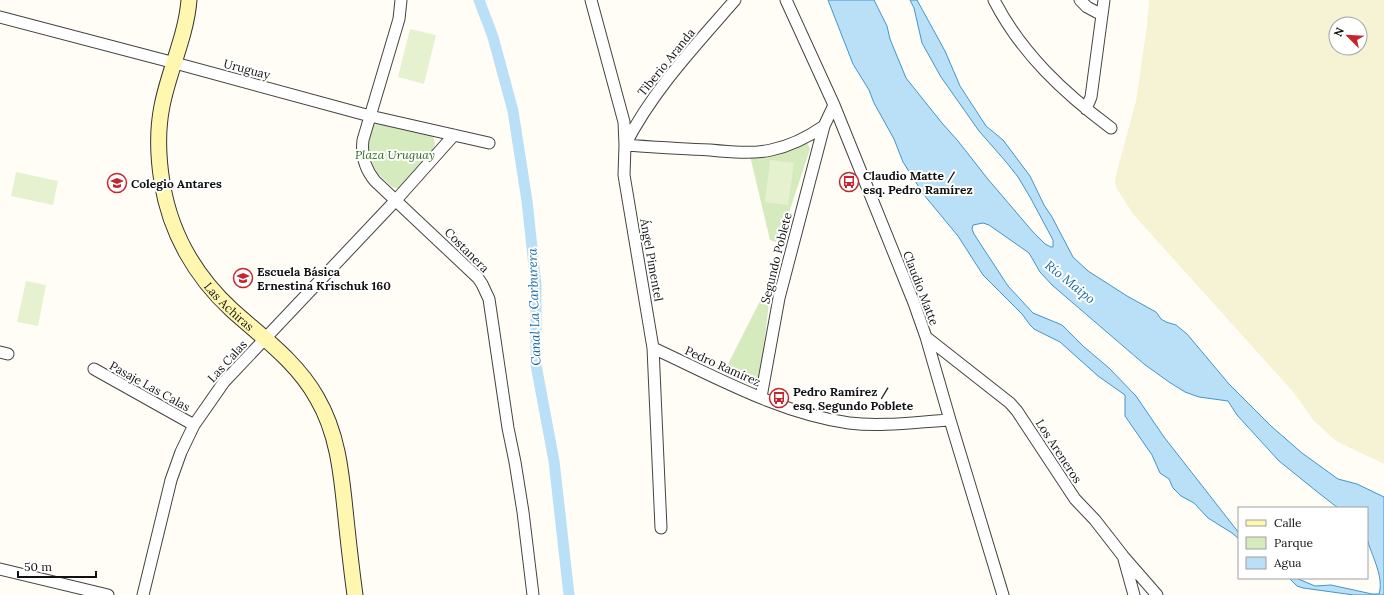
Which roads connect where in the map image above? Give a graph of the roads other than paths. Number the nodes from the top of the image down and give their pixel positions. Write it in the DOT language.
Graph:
graph roads {
  1 [pos="189,0"];
  2 [pos="401,0"];
  3 [pos="591,0"];
  4 [pos="735,0"];
  5 [pos="786,0"];
  6 [pos="994,0"];
  7 [pos="1080,0"];
  8 [pos="1104,0"];
  9 [pos="1102,15"];
  10 [pos="0,17"];
  11 [pos="175,63"];
  12 [pos="834,105"];
  13 [pos="1086,109"];
  14 [pos="370,116"];
  15 [pos="824,126"];
  16 [pos="1111,128"];
  17 [pos="454,135"];
  18 [pos="488,143"];
  19 [pos="625,146"];
  20 [pos="396,200"];
  21 [pos="926,337"];
  22 [pos="264,339"];
  23 [pos="653,348"];
  24 [pos="94,369"];
  25 [pos="760,397"];
  26 [pos="950,420"];
  27 [pos="194,425"];
  28 [pos="661,528"];
  29 [pos="1123,556"];
  30 [pos="0,569"];
  31 [pos="108,595"];
  32 [pos="143,595"];
  33 [pos="355,595"];
  34 [pos="533,595"];
  35 [pos="1004,595"];
  36 [pos="1134,595"];
  37 [pos="1157,595"];
  1 -- 11 [label="street, Las Achiras"];
  2 -- 14 [label="street, Costanera"];
  3 -- 19 [label="street, Ángel Pimentel"];
  4 -- 19 [label="street, Tiberio Aranda"];
  5 -- 12 [label="street, Claudio Matte"];
  6 -- 13 [label="street"];
  7 -- 9 [label="street"];
  8 -- 9 [label="street"];
  9 -- 13 [label="street"];
  10 -- 11 [label="street, Uruguay"];
  11 -- 14 [label="street, Uruguay"];
  11 -- 22 [label="street, Las Achiras"];
  12 -- 15 [label="street, Segundo Poblete"];
  12 -- 21 [label="street, Claudio Matte"];
  13 -- 16 [label="street"];
  14 -- 17 [label="street, Uruguay"];
  14 -- 20 [label="street, Costanera"];
  15 -- 19 [label="street"];
  15 -- 25 [label="street, Segundo Poblete"];
  17 -- 18 [label="street, Uruguay"];
  17 -- 20 [label="street, Las Calas"];
  19 -- 23 [label="street, Ángel Pimentel"];
  20 -- 22 [label="street, Las Calas"];
  20 -- 34 [label="street, Costanera"];
  21 -- 26 [label="street, Claudio Matte"];
  21 -- 29 [label="street, Los Areneros"];
  22 -- 27 [label="street, Las Calas"];
  22 -- 33 [label="street, Las Achiras"];
  23 -- 25 [label="street, Pedro Ramírez"];
  23 -- 28 [label="street, Ángel Pimentel"];
  24 -- 27 [label="street, Pasaje Las Calas"];
  25 -- 26 [label="street, Pedro Ramírez"];
  26 -- 35 [label="street, Claudio Matte"];
  27 -- 32 [label="street, Las Calas"];
  29 -- 36 [label="street"];
  29 -- 37 [label="street, Los Areneros"];
  30 -- 31 [label="street"];
}
